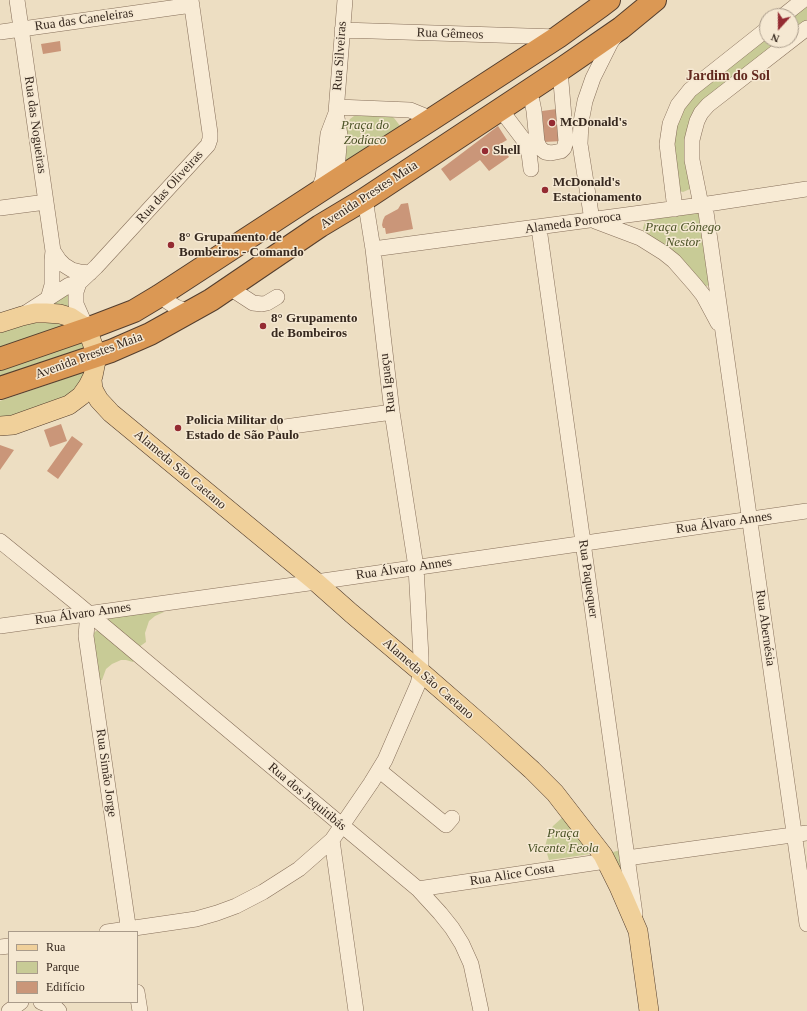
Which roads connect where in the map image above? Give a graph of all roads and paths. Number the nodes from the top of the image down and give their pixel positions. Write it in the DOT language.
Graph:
graph roads {
  1 [pos="17,0"];
  2 [pos="344,0"];
  3 [pos="655,0"];
  4 [pos="803,0"];
  5 [pos="191,2"];
  6 [pos="604,2"];
  7 [pos="793,8"];
  8 [pos="621,28"];
  9 [pos="807,28"];
  10 [pos="21,29"];
  11 [pos="342,30"];
  12 [pos="0,32"];
  13 [pos="759,35"];
  14 [pos="548,36"];
  15 [pos="560,70"];
  16 [pos="527,93"];
  17 [pos="336,109"];
  18 [pos="502,110"];
  19 [pos="424,116"];
  20 [pos="531,169"];
  21 [pos="807,179"];
  22 [pos="327,186"];
  23 [pos="802,190"];
  24 [pos="365,199"];
  25 [pos="46,202"];
  26 [pos="703,205"];
  27 [pos="0,208"];
  28 [pos="675,209"];
  29 [pos="645,213"];
  30 [pos="592,220"];
  31 [pos="320,226"];
  32 [pos="539,228"];
  33 [pos="640,238"];
  34 [pos="372,249"];
  35 [pos="53,251"];
  36 [pos="84,278"];
  37 [pos="230,288"];
  38 [pos="159,296"];
  39 [pos="277,297"];
  40 [pos="48,298"];
  41 [pos="190,313"];
  42 [pos="22,316"];
  43 [pos="0,323"];
  44 [pos="87,329"];
  45 [pos="723,332"];
  46 [pos="97,356"];
  47 [pos="0,359"];
  48 [pos="92,380"];
  49 [pos="0,388"];
  50 [pos="69,405"];
  51 [pos="392,412"];
  52 [pos="111,413"];
  53 [pos="0,426"];
  54 [pos="285,427"];
  55 [pos="807,511"];
  56 [pos="750,519"];
  57 [pos="0,540"];
  58 [pos="583,543"];
  59 [pos="416,567"];
  60 [pos="316,582"];
  61 [pos="89,613"];
  62 [pos="0,626"];
  63 [pos="421,672"];
  64 [pos="380,770"];
  65 [pos="452,818"];
  66 [pos="342,826"];
  67 [pos="801,834"];
  68 [pos="332,840"];
  69 [pos="628,858"];
  70 [pos="606,861"];
  71 [pos="418,889"];
  72 [pos="807,924"];
  73 [pos="129,930"];
  74 [pos="118,931"];
  75 [pos="638,931"];
  76 [pos="138,998"];
  77 [pos="20,1003"];
  78 [pos="44,1003"];
  79 [pos="9,1011"];
  80 [pos="59,1011"];
  81 [pos="140,1011"];
  82 [pos="356,1011"];
  83 [pos="480,1011"];
  84 [pos="649,1011"];
  1 -- 10 [label="street, Rua das Nogueiras"];
  2 -- 11 [label="street, Rua Silveiras"];
  3 -- 8 [label="highway, Avenida Prestes Maia"];
  4 -- 7 [label="street"];
  5 -- 10 [label="street, Rua das Caneleiras"];
  5 -- 36 [label="street, Rua das Oliveiras"];
  6 -- 14 [label="highway, Avenida Prestes Maia"];
  8 -- 15 [label="highway, Avenida Prestes Maia"];
  8 -- 30 [label="street"];
  9 -- 26 [label="street"];
  10 -- 12 [label="street, Rua das Caneleiras"];
  10 -- 25 [label="street, Rua das Nogueiras"];
  11 -- 14 [label="street, Rua Gêmeos"];
  11 -- 17 [label="street, Rua Silveiras"];
  13 -- 28 [label="street"];
  14 -- 19 [label="highway, Avenida Prestes Maia"];
  15 -- 16 [label="highway, Avenida Prestes Maia"];
  15 -- 16 [label="street"];
  16 -- 18 [label="highway, Avenida Prestes Maia"];
  17 -- 19 [label="street"];
  17 -- 22 [label="street, Rua Silveiras"];
  17 -- 22 [label="street, Rua Silveiras"];
  18 -- 20 [label="street"];
  18 -- 24 [label="highway, Avenida Prestes Maia"];
  19 -- 22 [label="highway, Avenida Prestes Maia"];
  21 -- 23 [label="street"];
  22 -- 31 [label="highway"];
  22 -- 38 [label="highway, Avenida Prestes Maia"];
  23 -- 26 [label="street, Alameda Pororoca"];
  24 -- 31 [label="highway, Avenida Prestes Maia"];
  24 -- 34 [label="street, Rua Iguaçu"];
  25 -- 27 [label="street"];
  25 -- 35 [label="street, Rua das Nogueiras"];
  26 -- 28 [label="street, Alameda Pororoca"];
  26 -- 45 [label="street"];
  28 -- 29 [label="street, Alameda Pororoca"];
  29 -- 30 [label="street, Alameda Pororoca"];
  29 -- 33 [label="street"];
  30 -- 32 [label="street, Alameda Pororoca"];
  30 -- 33 [label="street"];
  31 -- 37 [label="highway, Avenida Prestes Maia"];
  32 -- 34 [label="street, Alameda Pororoca"];
  32 -- 58 [label="street, Rua Paquequer"];
  33 -- 45 [label="street"];
  34 -- 51 [label="street, Rua Iguaçu"];
  35 -- 36 [label="street, Rua das Nogueiras"];
  35 -- 40 [label="street, Rua das Nogueiras"];
  36 -- 40 [label="street, Rua das Oliveiras"];
  36 -- 44 [label="street"];
  37 -- 39 [label="street"];
  37 -- 41 [label="highway, Avenida Prestes Maia"];
  38 -- 41 [label="street"];
  38 -- 44 [label="highway, Avenida Prestes Maia"];
  40 -- 42 [label="street, Rua das Oliveiras"];
  41 -- 46 [label="highway, Avenida Prestes Maia"];
  42 -- 43 [label="main road"];
  42 -- 44 [label="main road"];
  44 -- 46 [label="main road"];
  44 -- 47 [label="highway, Avenida Prestes Maia"];
  45 -- 56 [label="street, Rua Abernésia"];
  46 -- 48 [label="main road"];
  46 -- 49 [label="highway, Avenida Prestes Maia"];
  48 -- 50 [label="main road"];
  48 -- 52 [label="main road, Alameda São Caetano"];
  50 -- 52 [label="main road, Alameda São Caetano"];
  50 -- 53 [label="main road"];
  51 -- 54 [label="street"];
  51 -- 59 [label="street, Rua Iguaçu"];
  52 -- 60 [label="main road, Alameda São Caetano"];
  55 -- 56 [label="street, Rua Álvaro Annes"];
  56 -- 58 [label="street, Rua Álvaro Annes"];
  56 -- 67 [label="street, Rua Abernésia"];
  57 -- 61 [label="street, Rua dos Jequitibás"];
  58 -- 59 [label="street, Rua Álvaro Annes"];
  58 -- 69 [label="street, Rua Paquequer"];
  59 -- 60 [label="street, Rua Álvaro Annes"];
  59 -- 63 [label="street, Rua Iguaçu"];
  60 -- 61 [label="street, Rua Álvaro Annes"];
  60 -- 63 [label="main road, Alameda São Caetano"];
  61 -- 62 [label="street, Rua Álvaro Annes"];
  61 -- 66 [label="street, Rua dos Jequitibás"];
  61 -- 73 [label="street, Rua Simão Jorge"];
  63 -- 64 [label="street"];
  63 -- 70 [label="main road, Alameda São Caetano"];
  64 -- 65 [label="street"];
  64 -- 66 [label="street"];
  66 -- 68 [label="street"];
  66 -- 71 [label="street, Rua dos Jequitibás"];
  67 -- 69 [label="street"];
  67 -- 72 [label="street, Rua Abernésia"];
  68 -- 73 [label="street"];
  68 -- 82 [label="street"];
  69 -- 75 [label="street, Rua Paquequer"];
  70 -- 71 [label="street, Rua Alice Costa"];
  70 -- 75 [label="main road, Alameda São Caetano"];
  71 -- 83 [label="street, Rua dos Jequitibás"];
  73 -- 74 [label="street"];
  75 -- 84 [label="main road, Alameda São Caetano"];
  76 -- 81 [label="street"];
  77 -- 79 [label="street"];
  78 -- 80 [label="street"];
}
